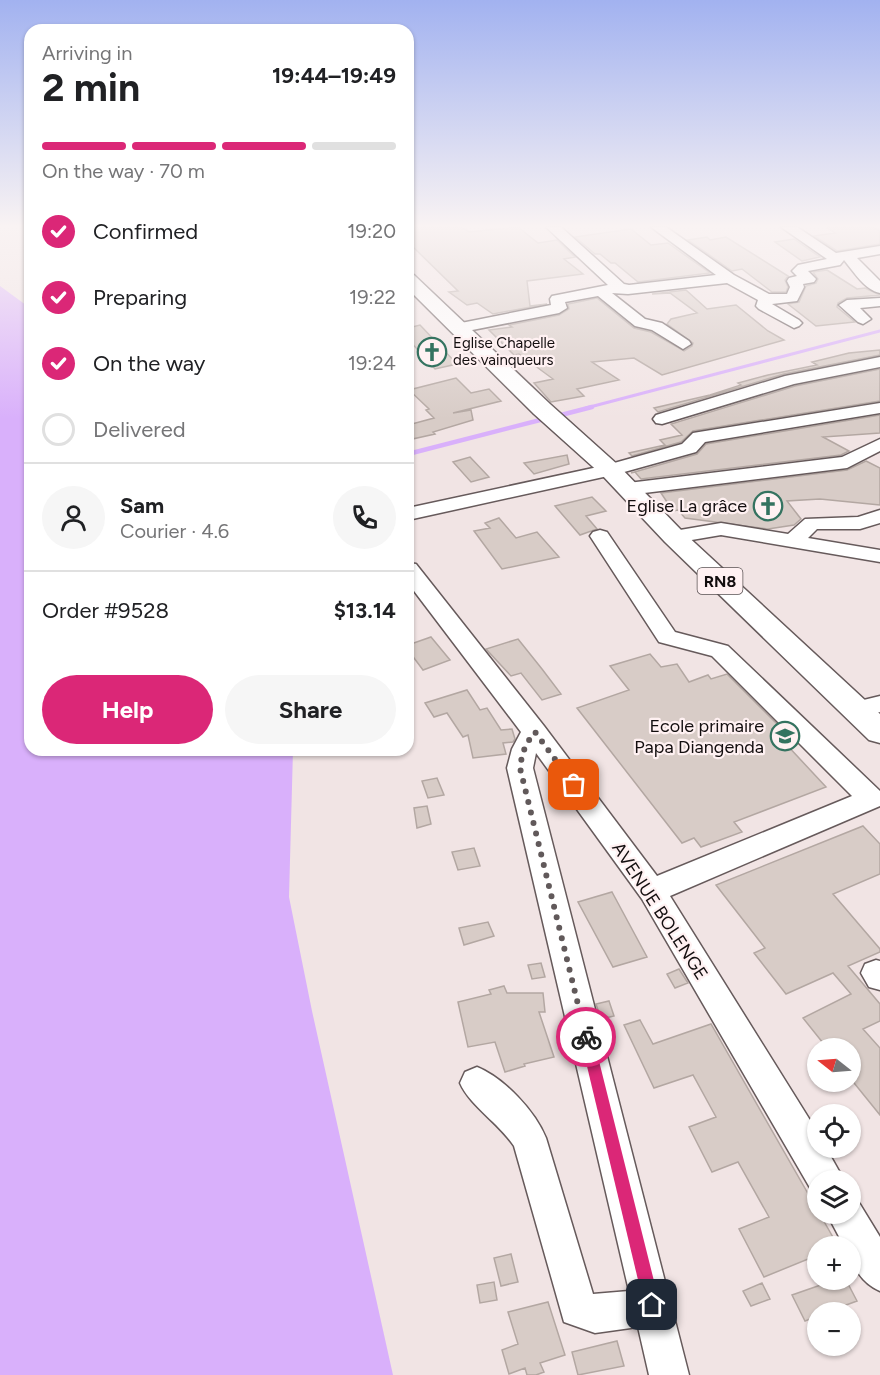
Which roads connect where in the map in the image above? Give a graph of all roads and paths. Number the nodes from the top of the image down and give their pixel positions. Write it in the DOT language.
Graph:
graph roads {
  1 [pos="420,291"];
  2 [pos="601,291"];
  3 [pos="754,291"];
  4 [pos="795,291"];
  5 [pos="766,299"];
  6 [pos="880,302"];
  7 [pos="863,320"];
  8 [pos="794,323"];
  9 [pos="457,328"];
  10 [pos="683,344"];
  11 [pos="880,362"];
  12 [pos="880,408"];
  13 [pos="861,409"];
  14 [pos="662,418"];
  15 [pos="880,429"];
  16 [pos="880,444"];
  17 [pos="618,479"];
  18 [pos="414,513"];
  19 [pos="880,516"];
  20 [pos="600,536"];
  21 [pos="674,537"];
  22 [pos="794,540"];
  23 [pos="880,556"];
  24 [pos="414,577"];
  25 [pos="868,707"];
  26 [pos="535,732"];
  27 [pos="880,732"];
  28 [pos="652,891"];
  29 [pos="477,1083"];
  30 [pos="820,1170"];
  31 [pos="851,1224"];
  32 [pos="880,1272"];
  33 [pos="652,1305"];
  34 [pos="669,1375"];
  1 -- 9 [label="main road, RN8"];
  2 -- 9 [label="street"];
  2 -- 10 [label="street"];
  3 -- 5 [label="street"];
  4 -- 5 [label="street"];
  5 -- 8 [label="street"];
  6 -- 7 [label="street"];
  9 -- 17 [label="main road, RN8"];
  11 -- 14 [label="street"];
  12 -- 13 [label="street"];
  13 -- 15 [label="street"];
  13 -- 17 [label="street"];
  16 -- 17 [label="street"];
  17 -- 18 [label="street"];
  17 -- 21 [label="main road, RN8"];
  19 -- 22 [label="street"];
  20 -- 28 [label="street"];
  21 -- 22 [label="street"];
  21 -- 25 [label="main road, RN8"];
  22 -- 23 [label="street"];
  24 -- 26 [label="street, AVENUE BOLENGE"];
  25 -- 27 [label="main road, RN8"];
  26 -- 28 [label="street, AVENUE BOLENGE"];
  26 -- 33 [label="street"];
  28 -- 30 [label="street, AVENUE BOLENGE"];
  29 -- 33 [label="street"];
  31 -- 32 [label="street"];
  33 -- 34 [label="street"];
}
